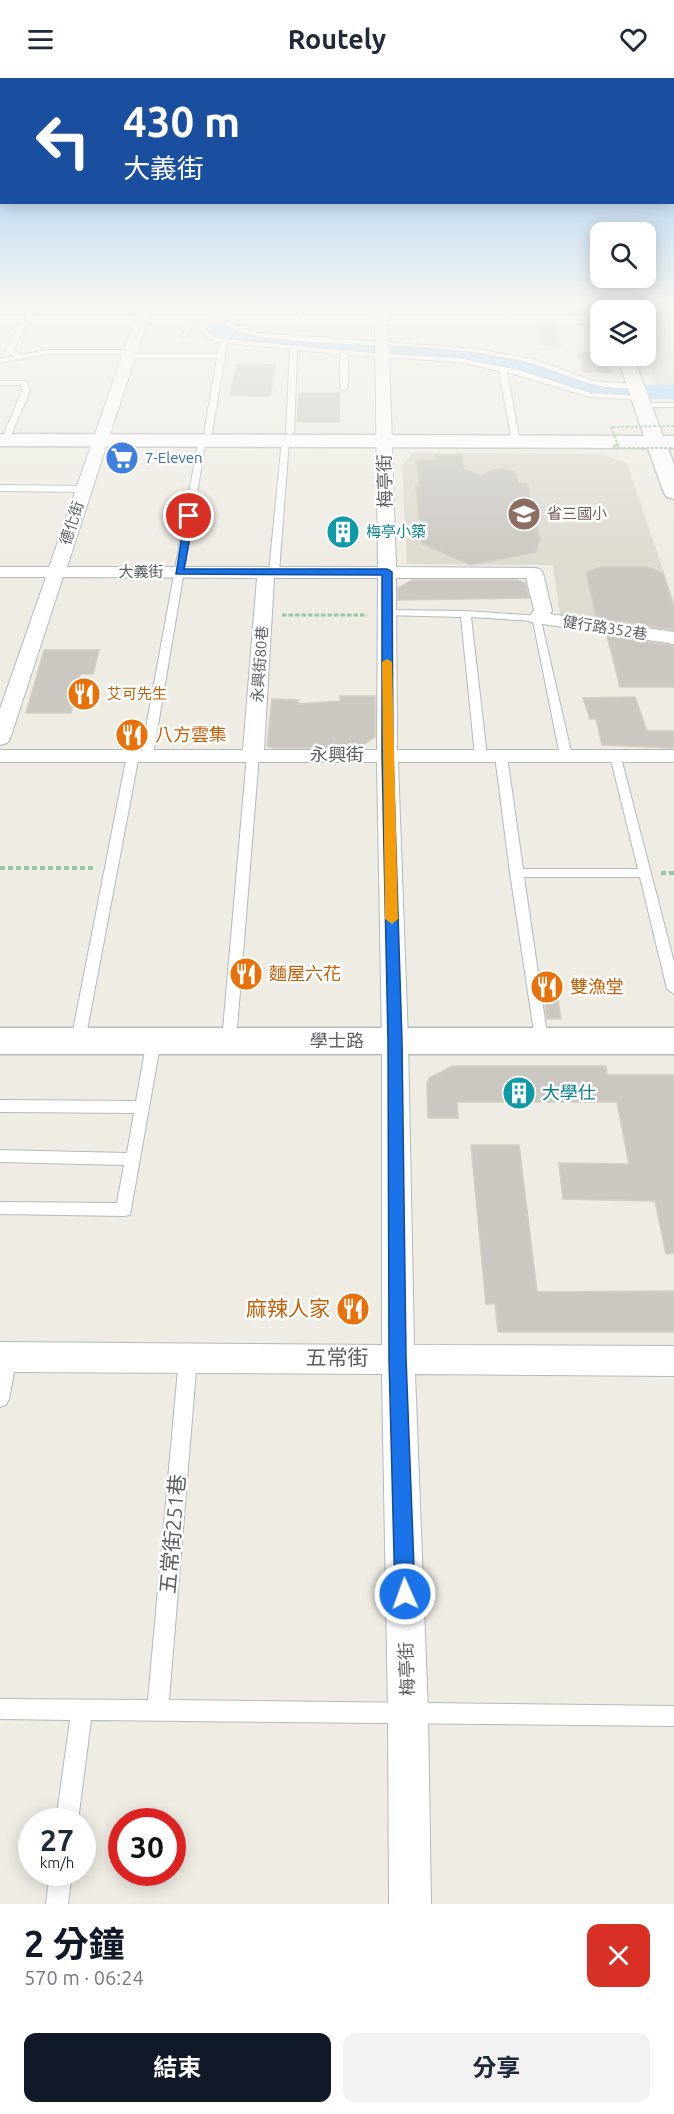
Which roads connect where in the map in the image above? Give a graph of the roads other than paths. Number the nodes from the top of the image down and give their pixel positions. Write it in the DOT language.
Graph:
graph roads {
  1 [pos="25,393"];
  2 [pos="117,393"];
  3 [pos="214,393"];
  4 [pos="290,393"];
  5 [pos="384,393"];
  6 [pos="507,393"];
  7 [pos="594,393"];
  8 [pos="635,393"];
  9 [pos="638,394"];
  10 [pos="674,405"];
  11 [pos="3,435"];
  12 [pos="102,437"];
  13 [pos="205,437"];
  14 [pos="287,437"];
  15 [pos="385,437"];
  16 [pos="515,437"];
  17 [pos="666,440"];
  18 [pos="0,488"];
  19 [pos="84,489"];
  20 [pos="674,493"];
  21 [pos="0,572"];
  22 [pos="56,572"];
  23 [pos="179,572"];
  24 [pos="270,572"];
  25 [pos="387,572"];
  26 [pos="387,613"];
  27 [pos="466,614"];
  28 [pos="537,618"];
  29 [pos="674,638"];
  30 [pos="0,739"];
  31 [pos="140,755"];
  32 [pos="253,755"];
  33 [pos="387,755"];
  34 [pos="0,756"];
  35 [pos="491,756"];
  36 [pos="566,756"];
  37 [pos="616,756"];
  38 [pos="674,756"];
  39 [pos="516,873"];
  40 [pos="645,873"];
  41 [pos="674,990"];
  42 [pos="154,1040"];
  43 [pos="0,1041"];
  44 [pos="78,1041"];
  45 [pos="229,1041"];
  46 [pos="395,1041"];
  47 [pos="541,1041"];
  48 [pos="674,1041"];
  49 [pos="0,1106"];
  50 [pos="142,1107"];
  51 [pos="0,1156"];
  52 [pos="133,1159"];
  53 [pos="0,1208"];
  54 [pos="4,1357"];
  55 [pos="188,1358"];
  56 [pos="398,1358"];
  57 [pos="674,1361"];
  58 [pos="0,1398"];
  59 [pos="0,1709"];
  60 [pos="158,1709"];
  61 [pos="82,1710"];
  62 [pos="408,1712"];
  63 [pos="674,1716"];
  64 [pos="70,1808"];
  65 [pos="59,1886"];
  66 [pos="57,1904"];
  67 [pos="410,1904"];
  1 -- 11 [label="lane"];
  2 -- 12 [label="street, 德化街"];
  3 -- 13 [label="lane"];
  4 -- 14 [label="lane"];
  5 -- 15 [label="street, 梅亭街"];
  6 -- 16 [label="lane"];
  7 -- 9 [label="lane"];
  8 -- 9 [label="lane"];
  9 -- 10 [label="lane"];
  9 -- 17 [label="street"];
  11 -- 12 [label="street"];
  12 -- 13 [label="street"];
  12 -- 19 [label="street, 德化街"];
  13 -- 14 [label="street"];
  13 -- 23 [label="lane"];
  14 -- 15 [label="street"];
  14 -- 24 [label="lane"];
  15 -- 16 [label="street"];
  15 -- 25 [label="street, 梅亭街"];
  16 -- 17 [label="street"];
  17 -- 20 [label="street"];
  18 -- 19 [label="lane"];
  19 -- 22 [label="street, 德化街"];
  21 -- 22 [label="street, 大義街"];
  22 -- 23 [label="street, 大義街"];
  22 -- 30 [label="street, 德化街"];
  23 -- 24 [label="street, 大義街"];
  23 -- 31 [label="lane"];
  24 -- 25 [label="street, 大義街"];
  24 -- 32 [label="street, 永興街80巷"];
  25 -- 26 [label="street, 梅亭街"];
  25 -- 28 [label="street, 大義街"];
  26 -- 27 [label="lane"];
  26 -- 33 [label="street, 梅亭街"];
  27 -- 28 [label="lane"];
  27 -- 35 [label="lane"];
  28 -- 29 [label="street, 健行路352巷"];
  28 -- 36 [label="lane"];
  31 -- 32 [label="street, 永興街"];
  31 -- 34 [label="street, 永興街"];
  31 -- 44 [label="lane"];
  32 -- 33 [label="street, 永興街"];
  32 -- 45 [label="lane"];
  33 -- 35 [label="street, 永興街"];
  33 -- 46 [label="street, 梅亭街"];
  35 -- 36 [label="street, 永興街"];
  35 -- 39 [label="lane"];
  36 -- 37 [label="street, 永興街"];
  37 -- 38 [label="street, 永興街"];
  37 -- 40 [label="lane"];
  39 -- 40 [label="lane"];
  39 -- 47 [label="lane"];
  40 -- 41 [label="lane"];
  42 -- 44 [label="street, 學士路"];
  42 -- 45 [label="street, 學士路"];
  42 -- 50 [label="lane"];
  43 -- 44 [label="street, 學士路"];
  45 -- 46 [label="street, 學士路"];
  46 -- 47 [label="street, 學士路"];
  46 -- 56 [label="street, 梅亭街"];
  47 -- 48 [label="street, 學士路"];
  49 -- 50 [label="lane"];
  50 -- 52 [label="lane"];
  51 -- 52 [label="lane"];
  52 -- 53 [label="lane"];
  54 -- 55 [label="street, 五常街"];
  54 -- 58 [label="lane"];
  55 -- 56 [label="street, 五常街"];
  55 -- 60 [label="lane, 五常街251巷"];
  56 -- 57 [label="street, 五常街"];
  56 -- 62 [label="street, 梅亭街"];
  59 -- 61 [label="lane"];
  60 -- 61 [label="lane"];
  60 -- 62 [label="lane"];
  61 -- 64 [label="lane"];
  62 -- 63 [label="lane"];
  62 -- 67 [label="street, 梅亭街"];
  65 -- 66 [label="lane"];
}
